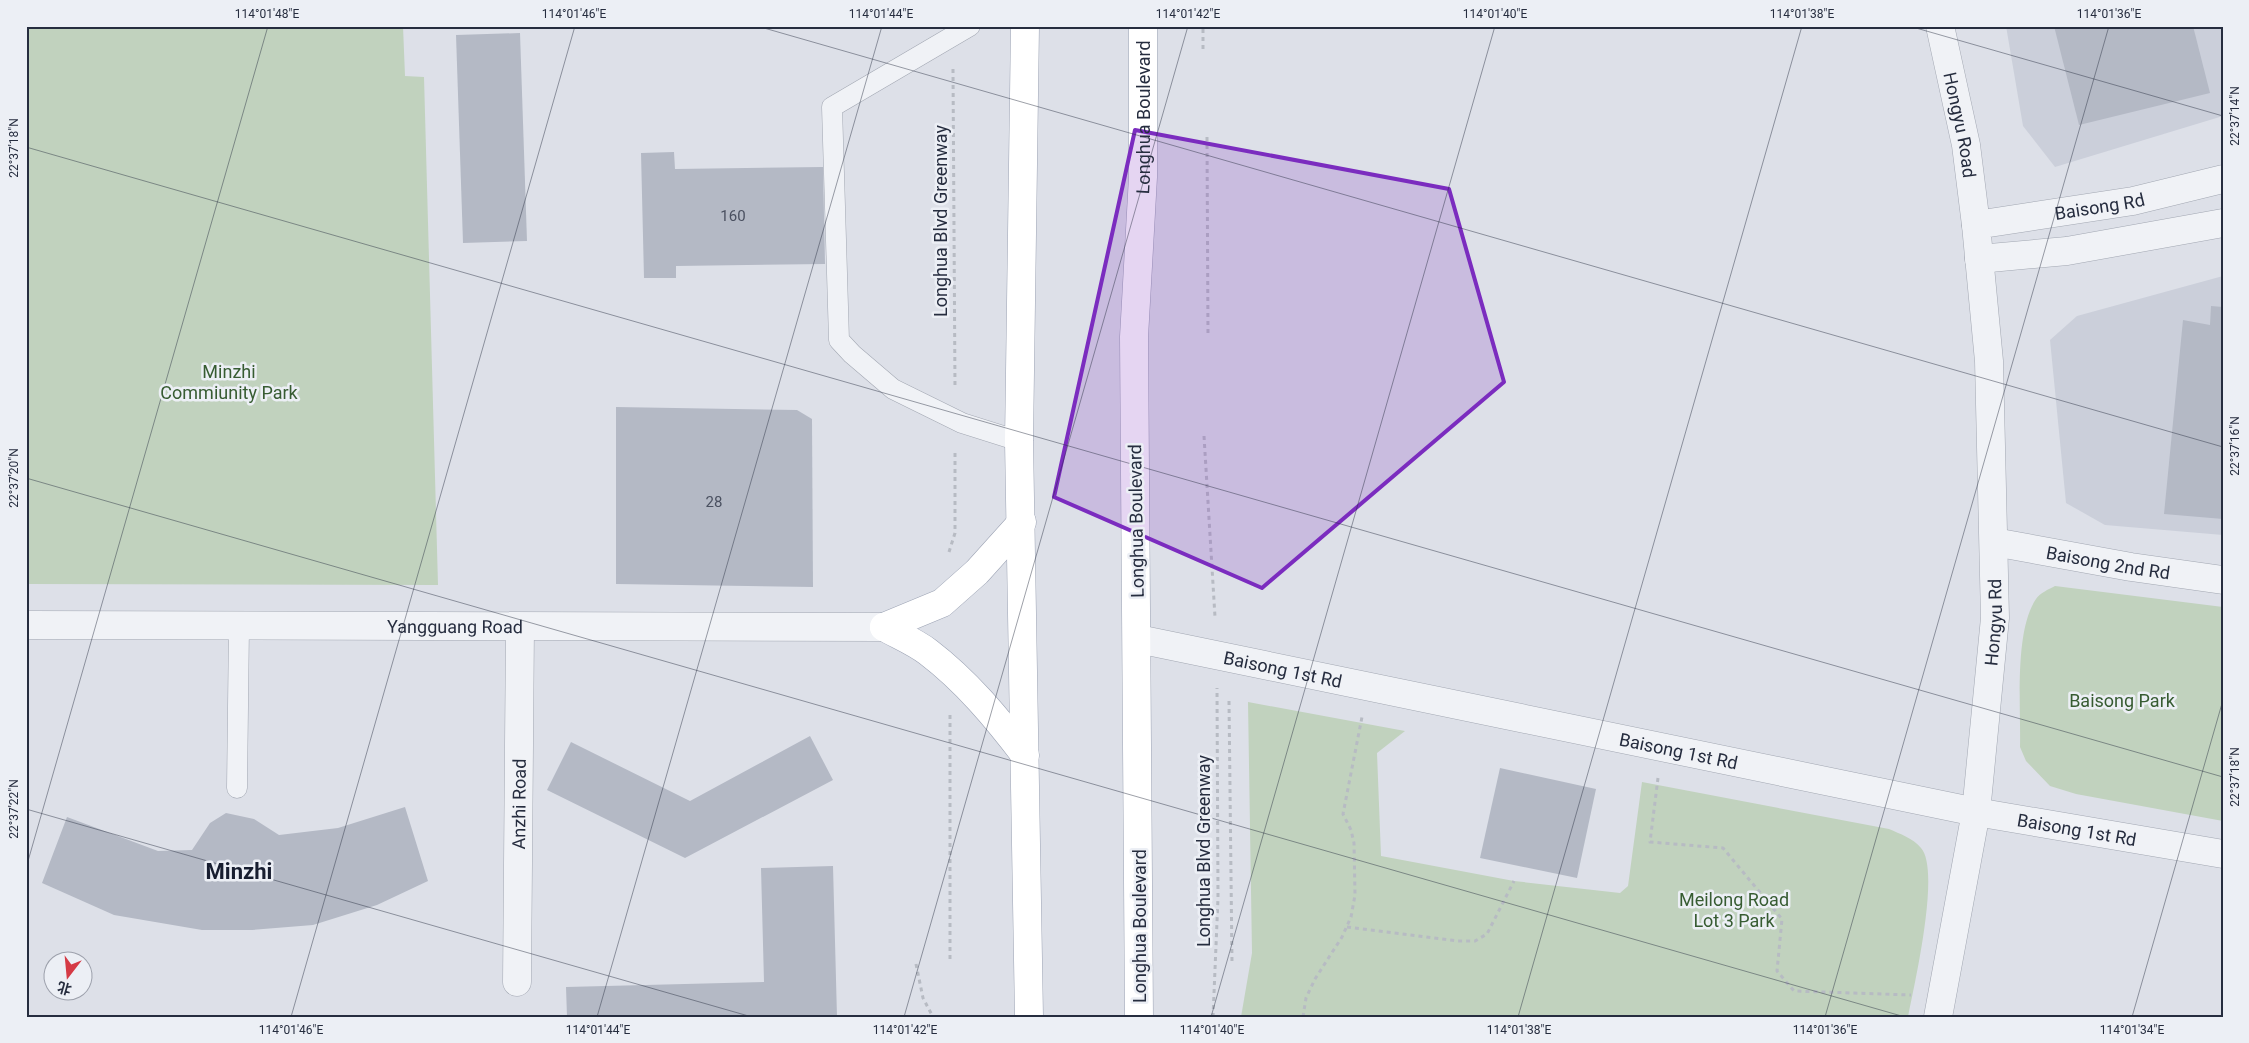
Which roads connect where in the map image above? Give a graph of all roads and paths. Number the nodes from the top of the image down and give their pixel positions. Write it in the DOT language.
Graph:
graph roads {
  1 [pos="970,26"];
  2 [pos="1025,26"];
  3 [pos="1144,26"];
  4 [pos="1203,26"];
  5 [pos="1940,26"];
  6 [pos="1203,50"];
  7 [pos="953,65"];
  8 [pos="1207,137"];
  9 [pos="2223,180"];
  10 [pos="2223,223"];
  11 [pos="1976,225"];
  12 [pos="1979,259"];
  13 [pos="1208,337"];
  14 [pos="954,376"];
  15 [pos="1204,436"];
  16 [pos="1019,441"];
  17 [pos="955,450"];
  18 [pos="1022,522"];
  19 [pos="1994,542"];
  20 [pos="946,557"];
  21 [pos="2223,580"];
  22 [pos="1215,617"];
  23 [pos="26,625"];
  24 [pos="239,626"];
  25 [pos="520,627"];
  26 [pos="884,627"];
  27 [pos="1138,639"];
  28 [pos="1217,685"];
  29 [pos="1229,701"];
  30 [pos="1363,711"];
  31 [pos="950,714"];
  32 [pos="1025,755"];
  33 [pos="1658,773"];
  34 [pos="237,788"];
  35 [pos="1976,812"];
  36 [pos="2223,854"];
  37 [pos="1514,881"];
  38 [pos="1347,927"];
  39 [pos="950,963"];
  40 [pos="1232,963"];
  41 [pos="916,964"];
  42 [pos="517,982"];
  43 [pos="1919,996"];
  44 [pos="932,1017"];
  45 [pos="1028,1017"];
  46 [pos="1139,1017"];
  47 [pos="1213,1017"];
  48 [pos="1303,1017"];
  49 [pos="1938,1017"];
  1 -- 16 [label="lane"];
  2 -- 16 [label="main road"];
  3 -- 27 [label="main road, Longhua Boulevard"];
  4 -- 6 [label="path"];
  5 -- 11 [label="street, Hongyu Road"];
  7 -- 14 [label="path, Longhua Blvd Greenway"];
  8 -- 13 [label="path"];
  9 -- 11 [label="street, Baisong Rd"];
  10 -- 12 [label="street"];
  11 -- 12 [label="street, Hongyu Rd"];
  12 -- 19 [label="street, Hongyu Rd"];
  15 -- 22 [label="path"];
  16 -- 18 [label="main road"];
  17 -- 20 [label="path"];
  18 -- 26 [label="main road"];
  18 -- 32 [label="main road"];
  19 -- 21 [label="street, Baisong 2nd Rd"];
  19 -- 35 [label="street, Hongyu Rd"];
  23 -- 24 [label="street, Yangguang Road"];
  24 -- 25 [label="street, Yangguang Road"];
  24 -- 34 [label="lane"];
  25 -- 26 [label="street, Yangguang Road"];
  25 -- 42 [label="street, Anzhi Road"];
  26 -- 32 [label="main road"];
  27 -- 35 [label="street, Baisong 1st Rd"];
  27 -- 46 [label="main road, Longhua Boulevard"];
  28 -- 47 [label="path, Longhua Blvd Greenway"];
  29 -- 40 [label="path"];
  30 -- 38 [label="path"];
  31 -- 39 [label="path"];
  32 -- 45 [label="main road"];
  33 -- 43 [label="path"];
  35 -- 36 [label="street, Baisong 1st Rd"];
  35 -- 49 [label="street, Hongyu Rd"];
  37 -- 38 [label="path"];
  38 -- 48 [label="path"];
  41 -- 44 [label="path"];
}
